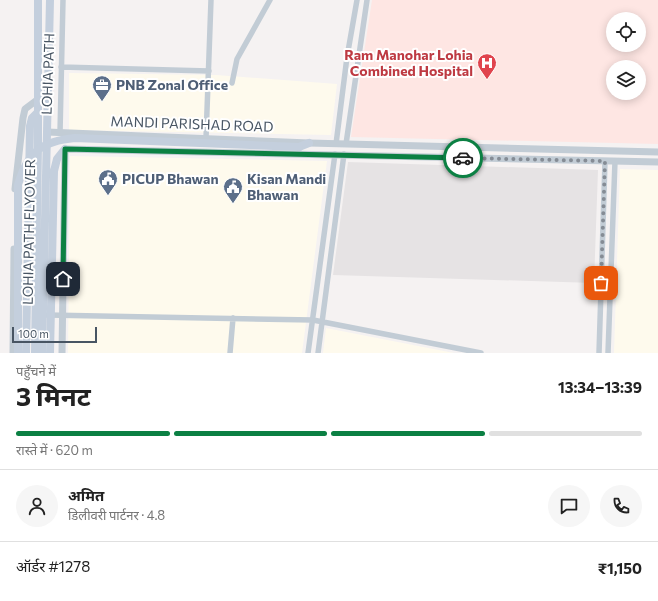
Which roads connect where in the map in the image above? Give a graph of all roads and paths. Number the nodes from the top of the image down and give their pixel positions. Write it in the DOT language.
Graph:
graph roads {
  1 [pos="38,0"];
  2 [pos="50,0"];
  3 [pos="63,0"];
  4 [pos="211,0"];
  5 [pos="270,0"];
  6 [pos="358,0"];
  7 [pos="367,0"];
  8 [pos="355,18"];
  9 [pos="363,22"];
  10 [pos="352,33"];
  11 [pos="61,67"];
  12 [pos="209,71"];
  13 [pos="232,83"];
  14 [pos="37,89"];
  15 [pos="37,100"];
  16 [pos="37,113"];
  17 [pos="47,132"];
  18 [pos="60,133"];
  19 [pos="93,133"];
  20 [pos="206,138"];
  21 [pos="309,143"];
  22 [pos="336,144"];
  23 [pos="346,144"];
  24 [pos="46,149"];
  25 [pos="65,149"];
  26 [pos="93,149"];
  27 [pos="658,152"];
  28 [pos="335,154"];
  29 [pos="344,154"];
  30 [pos="605,161"];
  31 [pos="615,161"];
  32 [pos="658,162"];
  33 [pos="43,315"];
  34 [pos="63,315"];
  35 [pos="233,318"];
  36 [pos="312,320"];
  37 [pos="322,322"];
  38 [pos="13,353"];
  39 [pos="18,353"];
  40 [pos="26,353"];
  41 [pos="35,353"];
  42 [pos="42,353"];
  43 [pos="50,353"];
  44 [pos="62,353"];
  45 [pos="230,353"];
  46 [pos="308,353"];
  47 [pos="318,353"];
  48 [pos="481,353"];
  49 [pos="598,353"];
  50 [pos="608,353"];
  1 -- 14 [label="main road, LOHIA PATH"];
  2 -- 17 [label="main road, LOHIA PATH"];
  3 -- 11 [label="street"];
  4 -- 12 [label="street"];
  5 -- 13 [label="street"];
  6 -- 8 [label="street"];
  7 -- 9 [label="street"];
  8 -- 9 [label="street"];
  8 -- 10 [label="street"];
  9 -- 10 [label="street"];
  9 -- 23 [label="street"];
  10 -- 22 [label="street"];
  11 -- 12 [label="street"];
  11 -- 18 [label="street"];
  12 -- 20 [label="street"];
  14 -- 15 [label="main road, LOHIA PATH FLYOVER"];
  15 -- 16 [label="main road, LOHIA PATH FLYOVER"];
  15 -- 38 [label="street"];
  16 -- 40 [label="main road, LOHIA PATH FLYOVER"];
  16 -- 41 [label="main road, LOHIA PATH FLYOVER"];
  17 -- 18 [label="street, MANDI PARISHAD ROAD"];
  17 -- 24 [label="main road, LOHIA PATH"];
  18 -- 19 [label="street, MANDI PARISHAD ROAD"];
  19 -- 20 [label="street, MANDI PARISHAD ROAD"];
  19 -- 26 [label="street"];
  20 -- 21 [label="street, MANDI PARISHAD ROAD"];
  21 -- 22 [label="street, MANDI PARISHAD ROAD"];
  21 -- 39 [label="main road, bridge"];
  22 -- 23 [label="street, MANDI PARISHAD ROAD"];
  23 -- 27 [label="street, MANDI PARISHAD ROAD"];
  24 -- 33 [label="main road, LOHIA PATH FLYOVER"];
  25 -- 26 [label="street"];
  25 -- 34 [label="street"];
  25 -- 43 [label="main road, LOHIA PATH FLYOVER, bridge"];
  26 -- 28 [label="street"];
  28 -- 29 [label="street"];
  28 -- 36 [label="street"];
  29 -- 30 [label="street"];
  29 -- 37 [label="street"];
  30 -- 31 [label="street"];
  30 -- 49 [label="street"];
  31 -- 32 [label="street"];
  31 -- 50 [label="street"];
  33 -- 34 [label="street"];
  33 -- 42 [label="main road, LOHIA PATH FLYOVER"];
  34 -- 35 [label="street"];
  34 -- 44 [label="street"];
  35 -- 36 [label="street"];
  35 -- 45 [label="street"];
  36 -- 37 [label="street"];
  36 -- 46 [label="street"];
  37 -- 47 [label="street"];
  37 -- 48 [label="street"];
}
